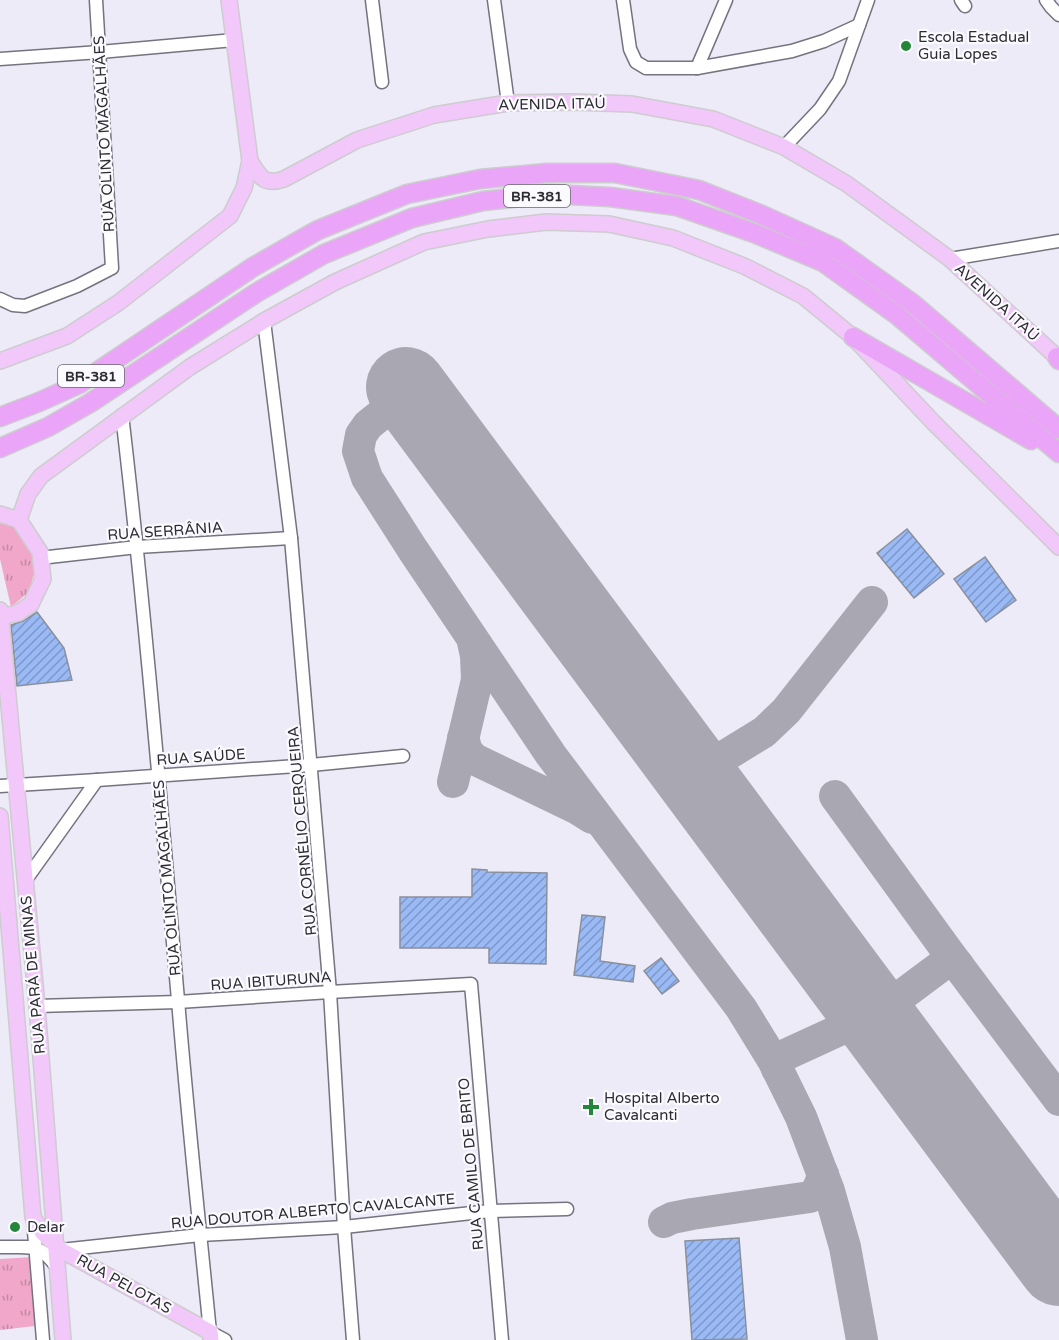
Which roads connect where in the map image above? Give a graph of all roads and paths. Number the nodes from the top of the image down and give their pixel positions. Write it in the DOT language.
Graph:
graph roads {
  1 [pos="96,0"];
  2 [pos="229,0"];
  3 [pos="372,0"];
  4 [pos="494,0"];
  5 [pos="623,0"];
  6 [pos="726,0"];
  7 [pos="868,0"];
  8 [pos="1046,0"];
  9 [pos="1059,15"];
  10 [pos="859,25"];
  11 [pos="234,40"];
  12 [pos="100,52"];
  13 [pos="0,59"];
  14 [pos="697,68"];
  15 [pos="382,82"];
  16 [pos="508,103"];
  17 [pos="784,147"];
  18 [pos="250,161"];
  19 [pos="1059,241"];
  20 [pos="950,259"];
  21 [pos="2,302"];
  22 [pos="264,321"];
  23 [pos="853,337"];
  24 [pos="1058,359"];
  25 [pos="0,361"];
  26 [pos="122,415"];
  27 [pos="0,417"];
  28 [pos="1059,429"];
  29 [pos="0,448"];
  30 [pos="1059,455"];
  31 [pos="0,514"];
  32 [pos="19,520"];
  33 [pos="291,538"];
  34 [pos="138,547"];
  35 [pos="1059,547"];
  36 [pos="40,558"];
  37 [pos="1,614"];
  38 [pos="403,756"];
  39 [pos="311,765"];
  40 [pos="159,775"];
  41 [pos="97,780"];
  42 [pos="16,785"];
  43 [pos="0,786"];
  44 [pos="0,816"];
  45 [pos="25,881"];
  46 [pos="471,984"];
  47 [pos="330,992"];
  48 [pos="178,1002"];
  49 [pos="37,1006"];
  50 [pos="567,1209"];
  51 [pos="490,1211"];
  52 [pos="33,1217"];
  53 [pos="344,1227"];
  54 [pos="200,1235"];
  55 [pos="0,1247"];
  56 [pos="35,1247"];
  57 [pos="58,1248"];
  58 [pos="58,1269"];
  59 [pos="210,1336"];
  60 [pos="43,1340"];
  61 [pos="63,1340"];
  62 [pos="225,1340"];
  63 [pos="353,1340"];
  64 [pos="502,1340"];
  1 -- 12 [label="street, RUA OLINTO MAGALHÃES"];
  2 -- 11 [label="main road"];
  3 -- 15 [label="street"];
  4 -- 16 [label="street"];
  5 -- 14 [label="street"];
  6 -- 14 [label="street"];
  7 -- 10 [label="street"];
  8 -- 9 [label="street"];
  10 -- 14 [label="street"];
  10 -- 17 [label="street"];
  11 -- 12 [label="street"];
  11 -- 18 [label="main road"];
  12 -- 13 [label="street"];
  12 -- 21 [label="street, RUA OLINTO MAGALHÃES"];
  16 -- 17 [label="main road, AVENIDA ITAÚ"];
  16 -- 18 [label="main road, AVENIDA ITAÚ"];
  17 -- 20 [label="main road, AVENIDA ITAÚ"];
  18 -- 25 [label="main road"];
  19 -- 20 [label="street"];
  20 -- 24 [label="main road, AVENIDA ITAÚ"];
  22 -- 23 [label="main road"];
  22 -- 26 [label="main road"];
  22 -- 33 [label="street, RUA CORNÉLIO CERQUEIRA"];
  23 -- 30 [label="highway"];
  23 -- 35 [label="main road"];
  26 -- 32 [label="main road"];
  26 -- 34 [label="street, RUA OLINTO MAGALHÃES"];
  27 -- 28 [label="highway, BR-381"];
  29 -- 30 [label="highway, BR-381"];
  31 -- 32 [label="main road"];
  32 -- 36 [label="main road"];
  33 -- 34 [label="street, RUA SERRÂNIA"];
  33 -- 39 [label="street, RUA CORNÉLIO CERQUEIRA"];
  34 -- 36 [label="street, RUA SERRÂNIA"];
  34 -- 40 [label="street, RUA OLINTO MAGALHÃES"];
  36 -- 37 [label="main road"];
  37 -- 42 [label="main road, RUA PARÁ DE MINAS"];
  38 -- 39 [label="street, RUA SAÚDE"];
  39 -- 40 [label="street, RUA SAÚDE"];
  39 -- 47 [label="street, RUA CORNÉLIO CERQUEIRA"];
  40 -- 41 [label="street, RUA SAÚDE"];
  40 -- 48 [label="street, RUA OLINTO MAGALHÃES"];
  41 -- 42 [label="street, RUA SAÚDE"];
  41 -- 45 [label="street"];
  42 -- 43 [label="street, RUA SAÚDE"];
  42 -- 45 [label="main road, RUA PARÁ DE MINAS"];
  44 -- 52 [label="main road, RUA PARÁ DE MINAS"];
  45 -- 49 [label="main road, RUA PARÁ DE MINAS"];
  46 -- 47 [label="street, RUA IBITURUNA"];
  46 -- 51 [label="street, RUA CAMILO DE BRITO"];
  47 -- 48 [label="street, RUA IBITURUNA"];
  47 -- 53 [label="street, RUA CORNÉLIO CERQUEIRA"];
  48 -- 49 [label="street, RUA IBITURUNA"];
  48 -- 54 [label="street, RUA OLINTO MAGALHÃES"];
  49 -- 57 [label="main road, RUA PARÁ DE MINAS"];
  50 -- 51 [label="street, RUA DOUTOR ALBERTO CAVALCANTE"];
  51 -- 53 [label="street, RUA DOUTOR ALBERTO CAVALCANTE"];
  51 -- 64 [label="street, RUA CAMILO DE BRITO"];
  52 -- 56 [label="street, RUA PARÁ DE MINAS"];
  52 -- 57 [label="main road, RUA PELOTAS"];
  53 -- 54 [label="street, RUA DOUTOR ALBERTO CAVALCANTE"];
  53 -- 63 [label="street, RUA CORNÉLIO CERQUEIRA"];
  54 -- 57 [label="street, RUA DOUTOR ALBERTO CAVALCANTE"];
  54 -- 59 [label="street, RUA OLINTO MAGALHÃES"];
  55 -- 56 [label="street"];
  56 -- 58 [label="street"];
  56 -- 60 [label="street, RUA PARÁ DE MINAS"];
  57 -- 58 [label="main road, RUA PARÁ DE MINAS"];
  57 -- 59 [label="main road, RUA PELOTAS"];
  58 -- 61 [label="main road, RUA PARÁ DE MINAS"];
  59 -- 62 [label="street, RUA PELOTAS"];
}
